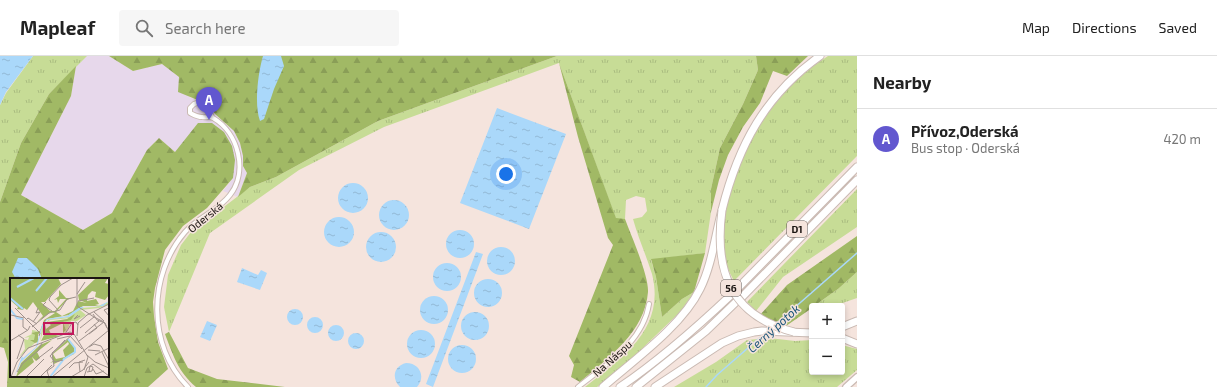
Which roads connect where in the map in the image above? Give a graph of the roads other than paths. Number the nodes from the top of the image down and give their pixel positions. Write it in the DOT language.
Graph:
graph roads {
  1 [pos="820,56"];
  2 [pos="212,117"];
  3 [pos="857,167"];
  4 [pos="857,180"];
  5 [pos="722,210"];
  6 [pos="736,290"];
  7 [pos="731,295"];
  8 [pos="649,304"];
  9 [pos="857,321"];
  10 [pos="845,326"];
  11 [pos="794,332"];
  12 [pos="809,333"];
  13 [pos="845,338"];
  14 [pos="857,344"];
  15 [pos="857,377"];
  16 [pos="188,387"];
  17 [pos="578,387"];
  18 [pos="603,387"];
  19 [pos="620,387"];
  20 [pos="636,387"];
  21 [pos="655,387"];
  22 [pos="846,387"];
  1 -- 5 [label="highway"];
  2 -- 2 [label="street, Oderská"];
  2 -- 16 [label="street, Oderská"];
  3 -- 6 [label="highway, D1"];
  4 -- 20 [label="highway, D1"];
  5 -- 11 [label="highway, 56, bridge"];
  5 -- 18 [label="highway, bridge"];
  7 -- 19 [label="highway"];
  8 -- 17 [label="street, Na Náspu"];
  9 -- 10 [label="highway"];
  11 -- 12 [label="highway, 56"];
  11 -- 21 [label="highway, bridge"];
  13 -- 14 [label="highway"];
  15 -- 22 [label="street"];
}
